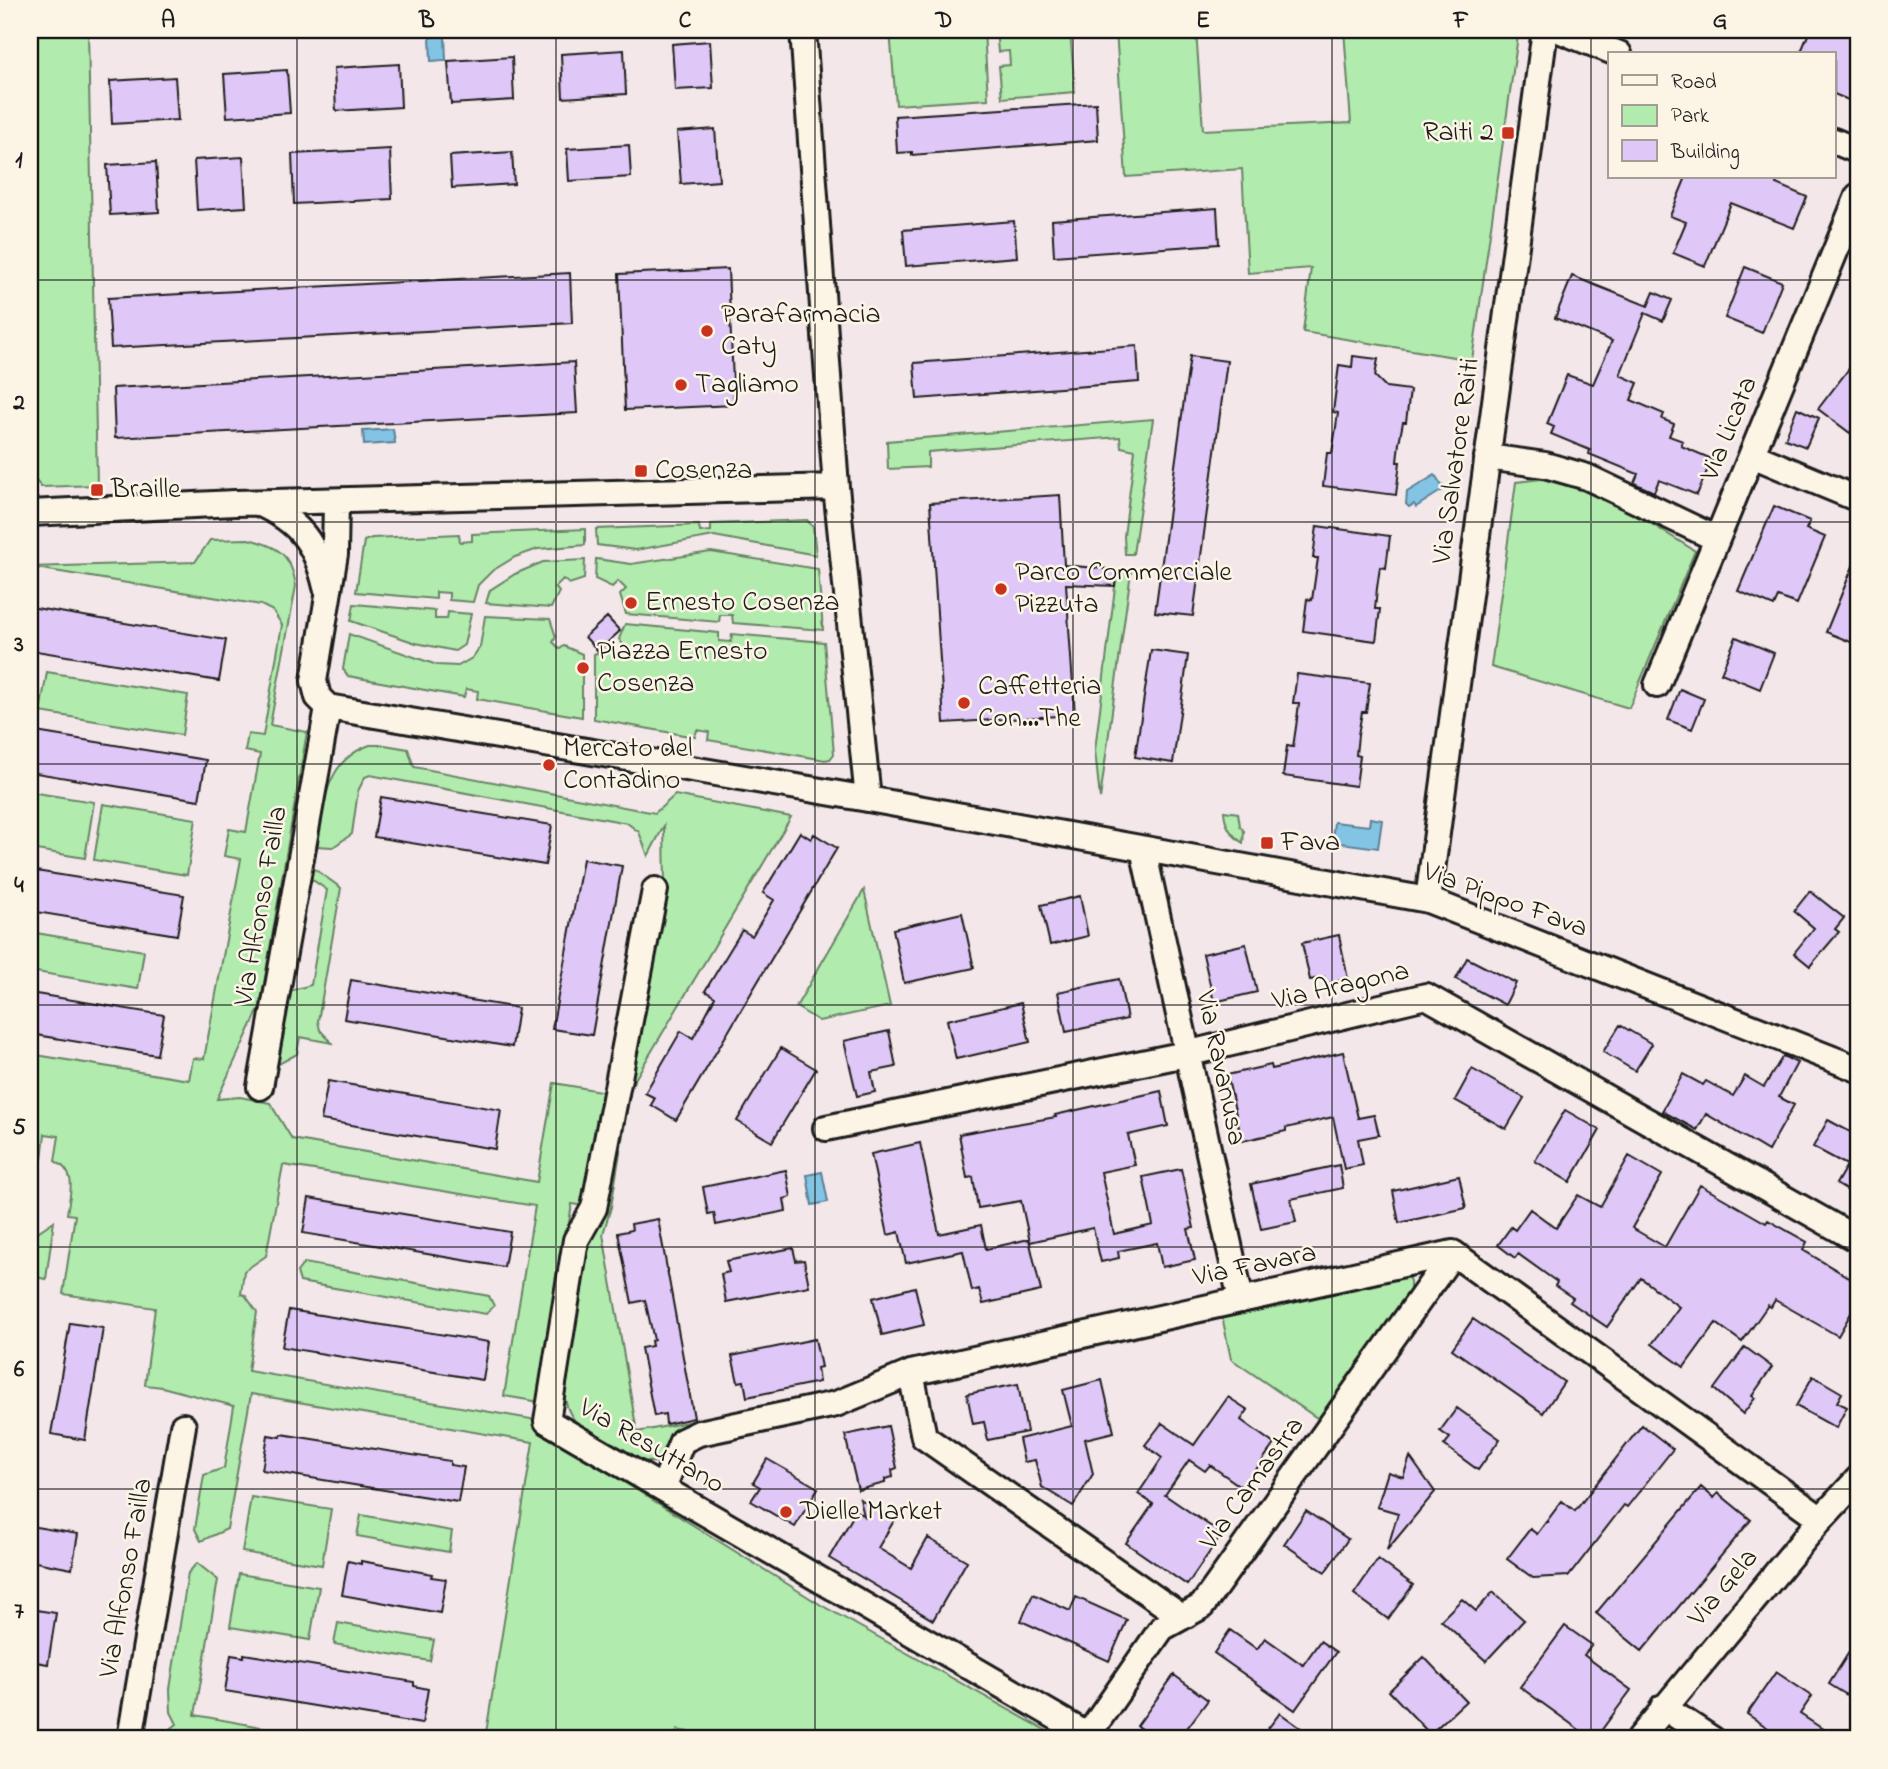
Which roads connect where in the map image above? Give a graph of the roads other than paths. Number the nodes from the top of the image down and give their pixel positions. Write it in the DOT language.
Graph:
graph roads {
  1 [pos="803,30"];
  2 [pos="1545,30"];
  3 [pos="1559,30"];
  4 [pos="1614,52"];
  5 [pos="1836,142"];
  6 [pos="1858,151"];
  7 [pos="1858,196"];
  8 [pos="1752,455"];
  9 [pos="1487,457"];
  10 [pos="836,486"];
  11 [pos="1858,499"];
  12 [pos="336,501"];
  13 [pos="258,503"];
  14 [pos="30,513"];
  15 [pos="1717,539"];
  16 [pos="327,593"];
  17 [pos="1657,685"];
  18 [pos="328,708"];
  19 [pos="868,799"];
  20 [pos="1143,849"];
  21 [pos="655,890"];
  22 [pos="1428,900"];
  23 [pos="1186,1054"];
  24 [pos="1858,1069"];
  25 [pos="260,1087"];
  26 [pos="826,1128"];
  27 [pos="1858,1240"];
  28 [pos="1454,1254"];
  29 [pos="1241,1300"];
  30 [pos="911,1373"];
  31 [pos="183,1426"];
  32 [pos="1858,1479"];
  33 [pos="663,1488"];
  34 [pos="1821,1519"];
  35 [pos="1182,1617"];
  36 [pos="1663,1707"];
  37 [pos="1090,1738"];
  38 [pos="130,1739"];
  39 [pos="1639,1739"];
  40 [pos="1712,1739"];
  1 -- 10 [label="street"];
  2 -- 9 [label="street, Via Salvatore Raiti"];
  3 -- 4 [label="street"];
  5 -- 6 [label="street"];
  7 -- 8 [label="street, Via Licata"];
  8 -- 11 [label="street"];
  8 -- 15 [label="street, Via Licata"];
  9 -- 15 [label="street"];
  9 -- 22 [label="street, Via Salvatore Raiti"];
  10 -- 12 [label="street"];
  10 -- 19 [label="street"];
  12 -- 13 [label="street"];
  12 -- 16 [label="street"];
  13 -- 14 [label="street"];
  13 -- 16 [label="street"];
  15 -- 17 [label="street, Via Licata"];
  16 -- 18 [label="street"];
  18 -- 19 [label="street, Via Pippo Fava"];
  18 -- 25 [label="street, Via Alfonso Failla"];
  19 -- 20 [label="street, Via Pippo Fava"];
  20 -- 22 [label="street, Via Pippo Fava"];
  20 -- 23 [label="street, Via Ravanusa"];
  21 -- 33 [label="street, Via Resuttano"];
  22 -- 24 [label="street, Via Pippo Fava"];
  23 -- 26 [label="street, Via Aragona"];
  23 -- 27 [label="street, Via Aragona"];
  23 -- 29 [label="street, Via Ravanusa"];
  28 -- 29 [label="street, Via Favara"];
  28 -- 34 [label="street"];
  28 -- 35 [label="street, Via Camastra"];
  29 -- 30 [label="street, Via Favara"];
  30 -- 33 [label="street, Via Favara"];
  30 -- 35 [label="street"];
  31 -- 38 [label="street, Via Alfonso Failla"];
  32 -- 34 [label="street, Via Gela"];
  33 -- 37 [label="street, Via Resuttano"];
  34 -- 36 [label="street, Via Gela"];
  35 -- 37 [label="street, Via Camastra"];
  36 -- 39 [label="street, Via Gela"];
  36 -- 40 [label="street"];
}
